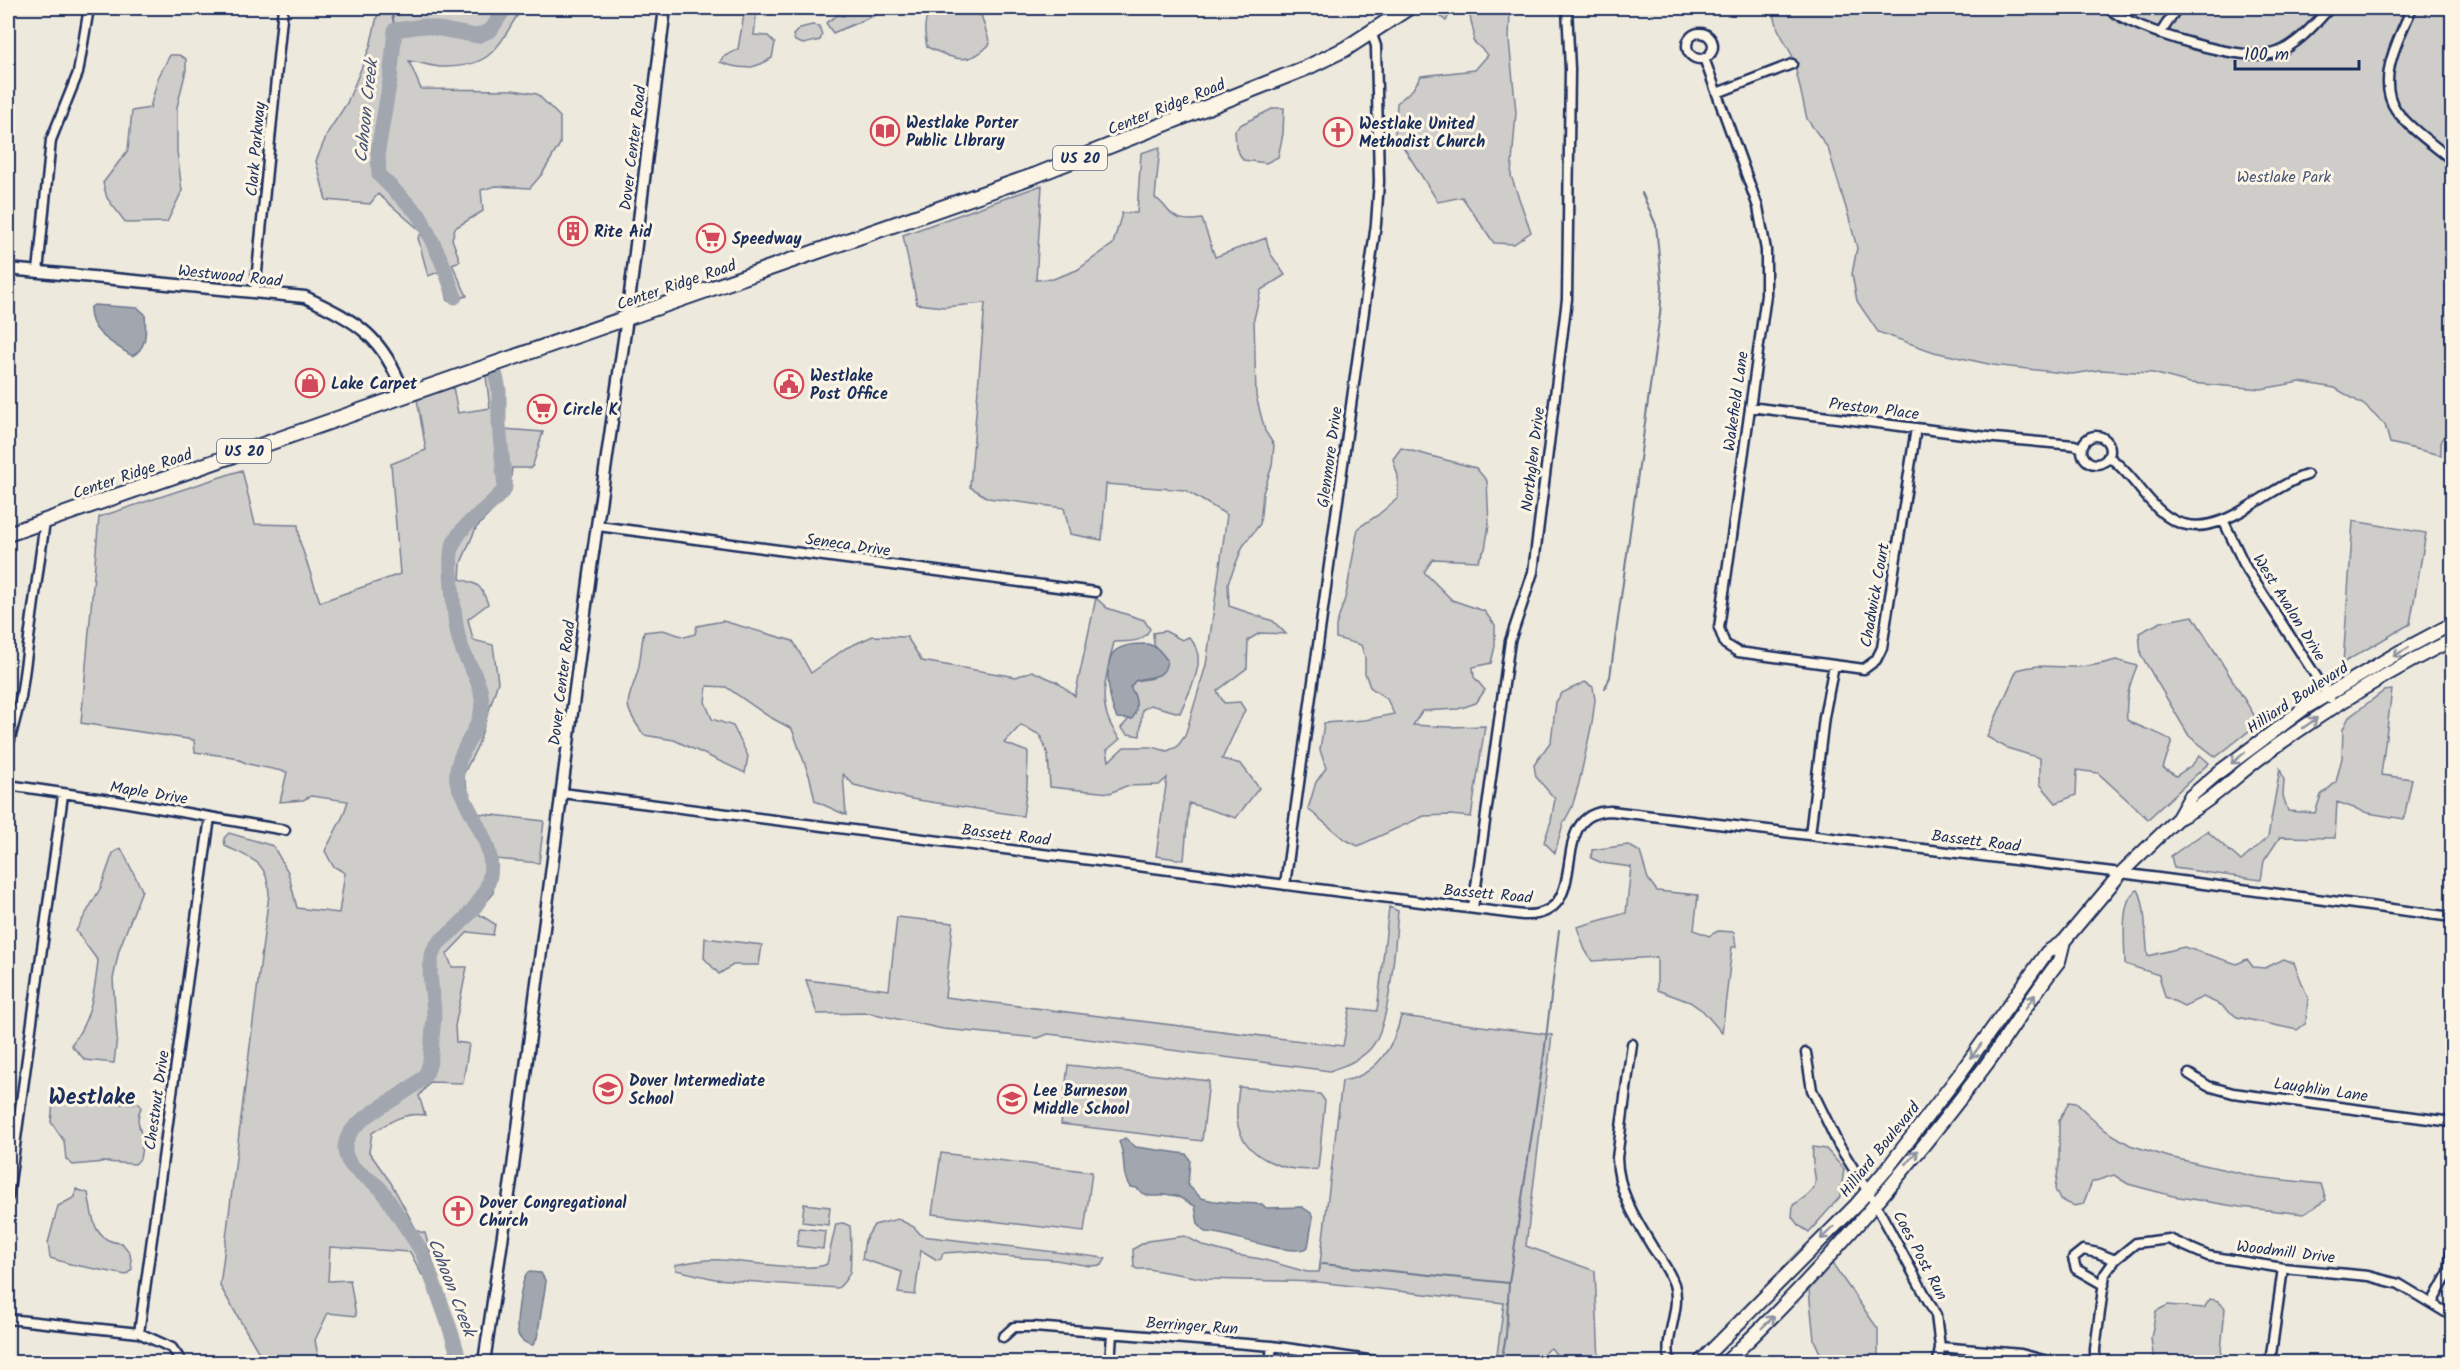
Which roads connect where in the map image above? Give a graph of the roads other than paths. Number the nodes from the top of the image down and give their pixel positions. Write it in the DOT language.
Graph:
graph roads {
  1 [pos="89,8"];
  2 [pos="283,8"];
  3 [pos="665,8"];
  4 [pos="1408,8"];
  5 [pos="1567,8"];
  6 [pos="2108,8"];
  7 [pos="2176,8"];
  8 [pos="2330,8"];
  9 [pos="2412,8"];
  10 [pos="1371,32"];
  11 [pos="2160,34"];
  12 [pos="1704,58"];
  13 [pos="1792,64"];
  14 [pos="1717,93"];
  15 [pos="2452,160"];
  16 [pos="8,269"];
  17 [pos="38,272"];
  18 [pos="255,292"];
  19 [pos="627,318"];
  20 [pos="404,394"];
  21 [pos="1750,407"];
  22 [pos="1916,428"];
  23 [pos="2082,448"];
  24 [pos="2108,456"];
  25 [pos="2307,475"];
  26 [pos="45,521"];
  27 [pos="2224,522"];
  28 [pos="597,526"];
  29 [pos="8,534"];
  30 [pos="1095,592"];
  31 [pos="2452,624"];
  32 [pos="2452,640"];
  33 [pos="1834,665"];
  34 [pos="2331,700"];
  35 [pos="8,747"];
  36 [pos="8,785"];
  37 [pos="562,793"];
  38 [pos="63,795"];
  39 [pos="210,817"];
  40 [pos="285,830"];
  41 [pos="1810,836"];
  42 [pos="2121,873"];
  43 [pos="1285,885"];
  44 [pos="1473,909"];
  45 [pos="2452,917"];
  46 [pos="1632,1044"];
  47 [pos="1806,1053"];
  48 [pos="2189,1074"];
  49 [pos="2452,1122"];
  50 [pos="8,1197"];
  51 [pos="1872,1198"];
  52 [pos="2452,1244"];
  53 [pos="2115,1260"];
  54 [pos="2283,1268"];
  55 [pos="2104,1285"];
  56 [pos="2432,1303"];
  57 [pos="2452,1316"];
  58 [pos="8,1319"];
  59 [pos="139,1333"];
  60 [pos="1112,1334"];
  61 [pos="1003,1337"];
  62 [pos="1272,1346"];
  63 [pos="1940,1347"];
  64 [pos="182,1362"];
  65 [pos="484,1362"];
  66 [pos="1110,1362"];
  67 [pos="1270,1362"];
  68 [pos="1382,1362"];
  69 [pos="1670,1362"];
  70 [pos="1700,1362"];
  71 [pos="1726,1362"];
  72 [pos="1938,1362"];
  73 [pos="2051,1362"];
  74 [pos="2095,1362"];
  75 [pos="2270,1362"];
  1 -- 17 [label="street"];
  2 -- 18 [label="street, Clark Parkway"];
  3 -- 19 [label="street, Dover Center Road"];
  4 -- 10 [label="main road, Center Ridge Road / US 20"];
  5 -- 44 [label="street, Northglen Drive"];
  6 -- 11 [label="street"];
  7 -- 11 [label="street"];
  8 -- 11 [label="street"];
  9 -- 15 [label="street"];
  10 -- 19 [label="main road, Center Ridge Road / US 20"];
  10 -- 43 [label="street, Glenmore Drive"];
  12 -- 14 [label="street, Wakefield Lane"];
  13 -- 14 [label="street"];
  14 -- 21 [label="street, Wakefield Lane"];
  16 -- 17 [label="street, Westwood Road"];
  17 -- 18 [label="street, Westwood Road"];
  18 -- 20 [label="street, Westwood Road"];
  19 -- 20 [label="main road, Center Ridge Road / US 20"];
  19 -- 28 [label="street, Dover Center Road"];
  20 -- 26 [label="main road, Center Ridge Road / US 20"];
  21 -- 22 [label="street, Preston Place"];
  21 -- 33 [label="street, Wakefield Lane"];
  22 -- 23 [label="street, Preston Place"];
  22 -- 33 [label="street, Chadwick Court"];
  23 -- 24 [label="street"];
  23 -- 24 [label="street"];
  24 -- 27 [label="street"];
  25 -- 27 [label="street"];
  26 -- 29 [label="main road, Center Ridge Road / US 20"];
  26 -- 35 [label="street"];
  27 -- 34 [label="street, West Avalon Drive"];
  28 -- 30 [label="street, Seneca Drive"];
  28 -- 37 [label="street, Dover Center Road"];
  31 -- 34 [label="main road, Hilliard Boulevard, one-way"];
  32 -- 34 [label="main road, Hilliard Boulevard"];
  33 -- 41 [label="street"];
  34 -- 42 [label="main road, Hilliard Boulevard"];
  36 -- 38 [label="street, Maple Drive"];
  37 -- 43 [label="street, Bassett Road"];
  37 -- 65 [label="street, Dover Center Road"];
  38 -- 39 [label="street, Maple Drive"];
  38 -- 50 [label="street"];
  39 -- 40 [label="street, Maple Drive"];
  39 -- 59 [label="street, Chestnut Drive"];
  41 -- 42 [label="street, Bassett Road"];
  41 -- 44 [label="street, Bassett Road"];
  42 -- 45 [label="street, Bassett Road"];
  42 -- 51 [label="main road, Hilliard Boulevard"];
  43 -- 44 [label="street, Bassett Road"];
  46 -- 69 [label="street"];
  47 -- 51 [label="street, Coes Post Run"];
  48 -- 49 [label="street, Laughlin Lane"];
  51 -- 63 [label="street, Coes Post Run"];
  51 -- 70 [label="main road, Hilliard Boulevard, one-way"];
  71 -- 51 [label="main road, Hilliard Boulevard, one-way"];
  52 -- 56 [label="street"];
  53 -- 54 [label="street, Woodmill Drive"];
  53 -- 55 [label="street"];
  53 -- 55 [label="street"];
  54 -- 56 [label="street, Woodmill Drive"];
  54 -- 75 [label="street"];
  55 -- 74 [label="street"];
  56 -- 57 [label="street, Woodmill Drive"];
  58 -- 59 [label="street"];
  59 -- 64 [label="street"];
  60 -- 61 [label="street, Berringer Run"];
  60 -- 62 [label="street, Berringer Run"];
  60 -- 66 [label="street"];
  62 -- 67 [label="street"];
  62 -- 68 [label="street, Berringer Run"];
  63 -- 72 [label="street, Coes Post Run"];
  63 -- 73 [label="street"];
}
